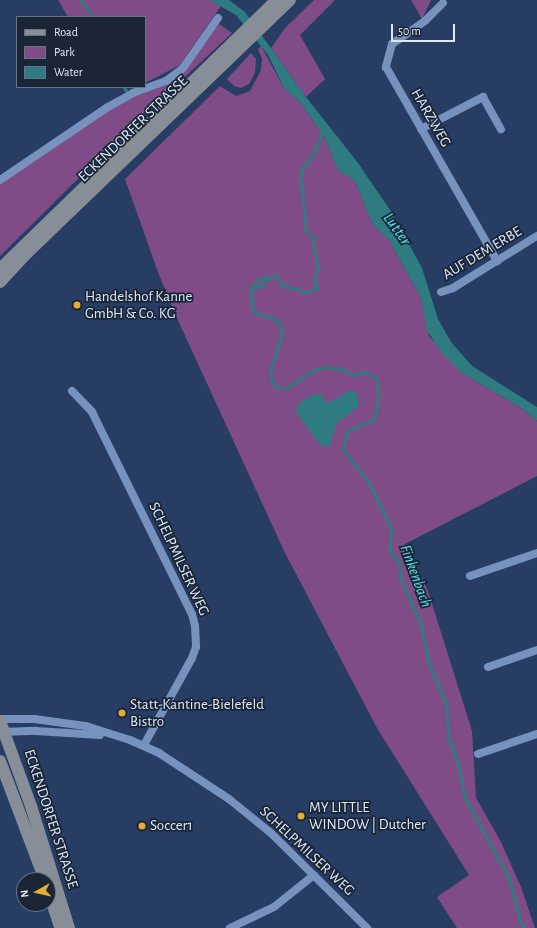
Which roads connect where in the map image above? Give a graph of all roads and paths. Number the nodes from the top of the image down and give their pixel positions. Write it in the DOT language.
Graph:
graph roads {
  1 [pos="276,0"];
  2 [pos="290,0"];
  3 [pos="443,3"];
  4 [pos="272,12"];
  5 [pos="218,18"];
  6 [pos="238,44"];
  7 [pos="421,129"];
  8 [pos="501,129"];
  9 [pos="0,180"];
  10 [pos="537,236"];
  11 [pos="497,261"];
  12 [pos="0,269"];
  13 [pos="0,282"];
  14 [pos="441,292"];
  15 [pos="72,391"];
  16 [pos="537,553"];
  17 [pos="470,576"];
  18 [pos="537,650"];
  19 [pos="488,667"];
  20 [pos="1,726"];
  21 [pos="537,734"];
  22 [pos="130,740"];
  23 [pos="144,745"];
  24 [pos="478,754"];
  25 [pos="0,761"];
  26 [pos="42,872"];
  27 [pos="314,875"];
  28 [pos="55,912"];
  29 [pos="60,928"];
  30 [pos="69,928"];
  31 [pos="230,928"];
  32 [pos="367,928"];
  1 -- 4 [label="main road, ECKENDORFER STRASSE"];
  2 -- 4 [label="main road, ECKENDORFER STRASSE"];
  3 -- 7 [label="street, HARZWEG"];
  4 -- 6 [label="main road, ECKENDORFER STRASSE"];
  5 -- 9 [label="street"];
  6 -- 12 [label="main road, ECKENDORFER STRASSE"];
  6 -- 13 [label="main road, ECKENDORFER STRASSE"];
  7 -- 8 [label="street"];
  7 -- 11 [label="street, HARZWEG"];
  10 -- 11 [label="street, AUF DEM ERBE"];
  11 -- 14 [label="street, AUF DEM ERBE"];
  15 -- 23 [label="street, SCHELPMILSER WEG"];
  16 -- 17 [label="street"];
  18 -- 19 [label="street"];
  20 -- 22 [label="street, SCHELPMILSER WEG"];
  20 -- 22 [label="street, SCHELPMILSER WEG"];
  20 -- 30 [label="main road, ECKENDORFER STRASSE"];
  21 -- 24 [label="street"];
  22 -- 23 [label="street, SCHELPMILSER WEG"];
  23 -- 27 [label="street, SCHELPMILSER WEG"];
  25 -- 26 [label="main road, ECKENDORFER STRASSE"];
  27 -- 31 [label="street"];
  27 -- 32 [label="street, SCHELPMILSER WEG"];
  28 -- 29 [label="main road, ECKENDORFER STRASSE"];
}
